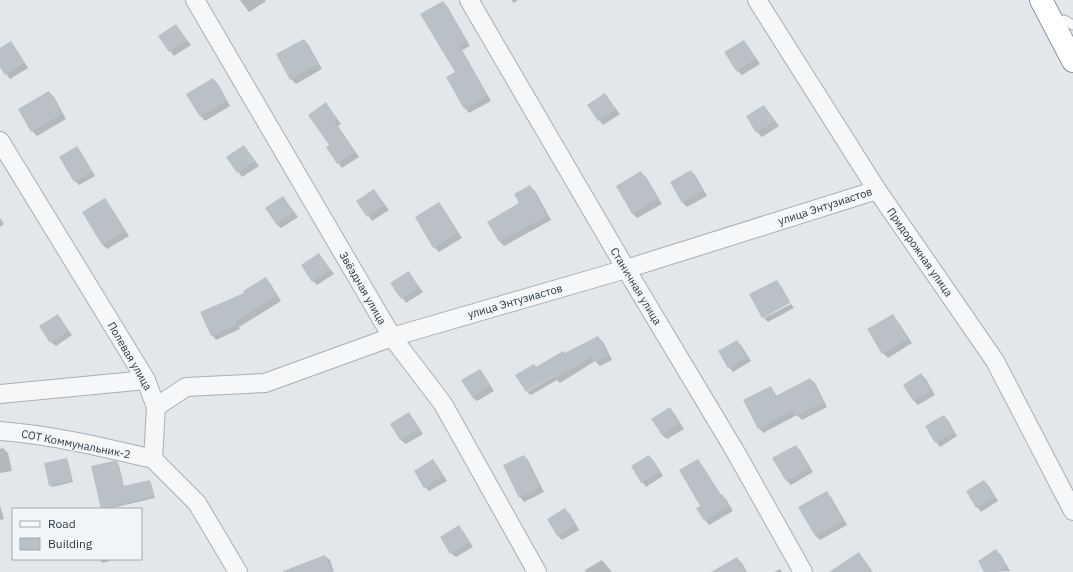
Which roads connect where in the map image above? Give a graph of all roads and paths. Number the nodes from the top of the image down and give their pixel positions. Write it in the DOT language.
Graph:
graph roads {
  1 [pos="195,0"];
  2 [pos="469,0"];
  3 [pos="757,0"];
  4 [pos="1041,0"];
  5 [pos="1053,0"];
  6 [pos="1070,28"];
  7 [pos="1073,62"];
  8 [pos="0,141"];
  9 [pos="877,190"];
  10 [pos="626,269"];
  11 [pos="392,337"];
  12 [pos="146,380"];
  13 [pos="0,394"];
  14 [pos="156,407"];
  15 [pos="0,431"];
  16 [pos="153,458"];
  17 [pos="1073,511"];
  18 [pos="238,572"];
  19 [pos="536,572"];
  20 [pos="803,572"];
  1 -- 11 [label="street, Звёздная улица"];
  2 -- 10 [label="street, Станичная улица"];
  3 -- 9 [label="street, Придорожная улица"];
  4 -- 7 [label="highway"];
  5 -- 6 [label="highway"];
  8 -- 12 [label="street, Полевая улица"];
  9 -- 10 [label="street, улица Энтузиастов"];
  9 -- 17 [label="street, Придорожная улица"];
  10 -- 11 [label="street, улица Энтузиастов"];
  10 -- 20 [label="street, Станичная улица"];
  11 -- 14 [label="street, улица Энтузиастов"];
  11 -- 19 [label="street, Звёздная улица"];
  12 -- 13 [label="street"];
  12 -- 14 [label="street, Полевая улица"];
  14 -- 16 [label="street, Полевая улица"];
  15 -- 16 [label="street, СОТ Коммунальник-2"];
  16 -- 18 [label="street"];
}
